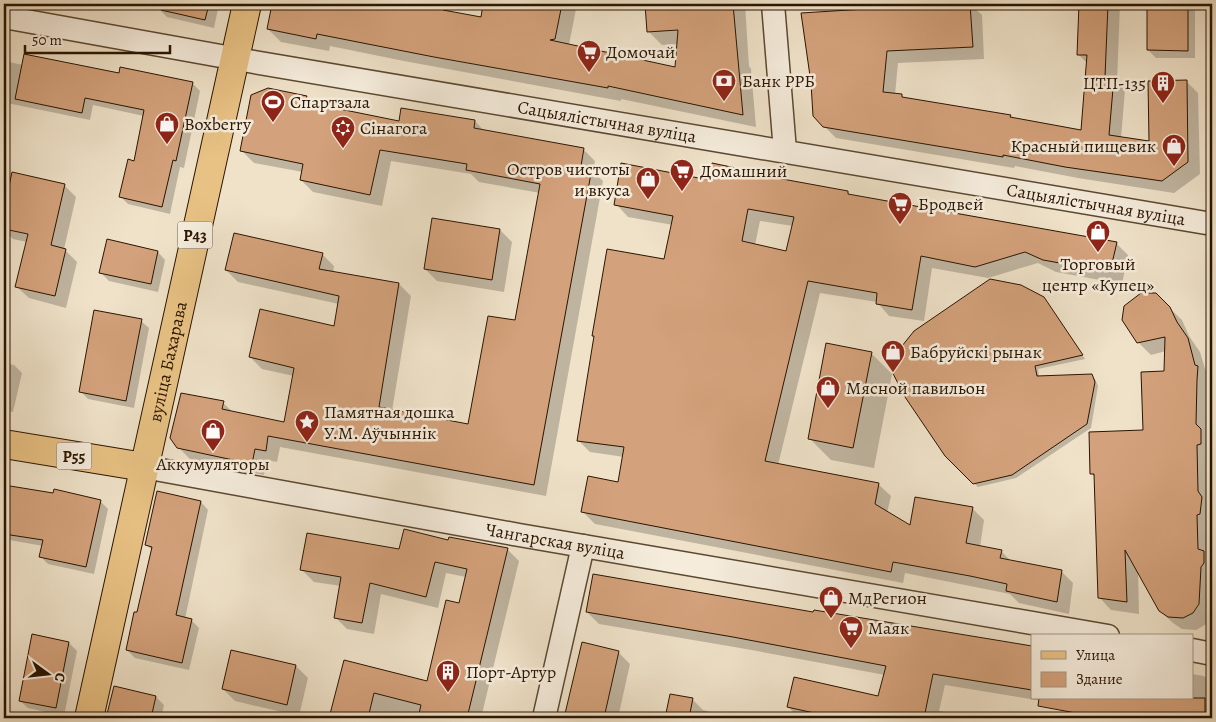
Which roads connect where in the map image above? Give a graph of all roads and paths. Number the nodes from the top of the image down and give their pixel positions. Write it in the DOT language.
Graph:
graph roads {
  1 [pos="247,4"];
  2 [pos="773,4"];
  3 [pos="4,17"];
  4 [pos="235,58"];
  5 [pos="785,150"];
  6 [pos="1212,224"];
  7 [pos="4,444"];
  8 [pos="144,467"];
  9 [pos="583,546"];
  10 [pos="1096,634"];
  11 [pos="1194,650"];
  12 [pos="1212,654"];
  13 [pos="89,718"];
  14 [pos="544,718"];
  1 -- 4 [label="main road, вуліца Бахарава / Р43"];
  2 -- 5 [label="street"];
  3 -- 4 [label="street, Сацыялістычная вуліца"];
  4 -- 5 [label="street, Сацыялістычная вуліца"];
  4 -- 8 [label="main road, вуліца Бахарава / Р43"];
  5 -- 6 [label="street, Сацыялістычная вуліца"];
  7 -- 8 [label="main road, Чангарская вуліца / Р55"];
  8 -- 9 [label="street, Чангарская вуліца"];
  8 -- 13 [label="main road, вуліца Бахарава / Р43"];
  9 -- 10 [label="street, Чангарская вуліца"];
  9 -- 14 [label="street"];
  11 -- 12 [label="street"];
}
